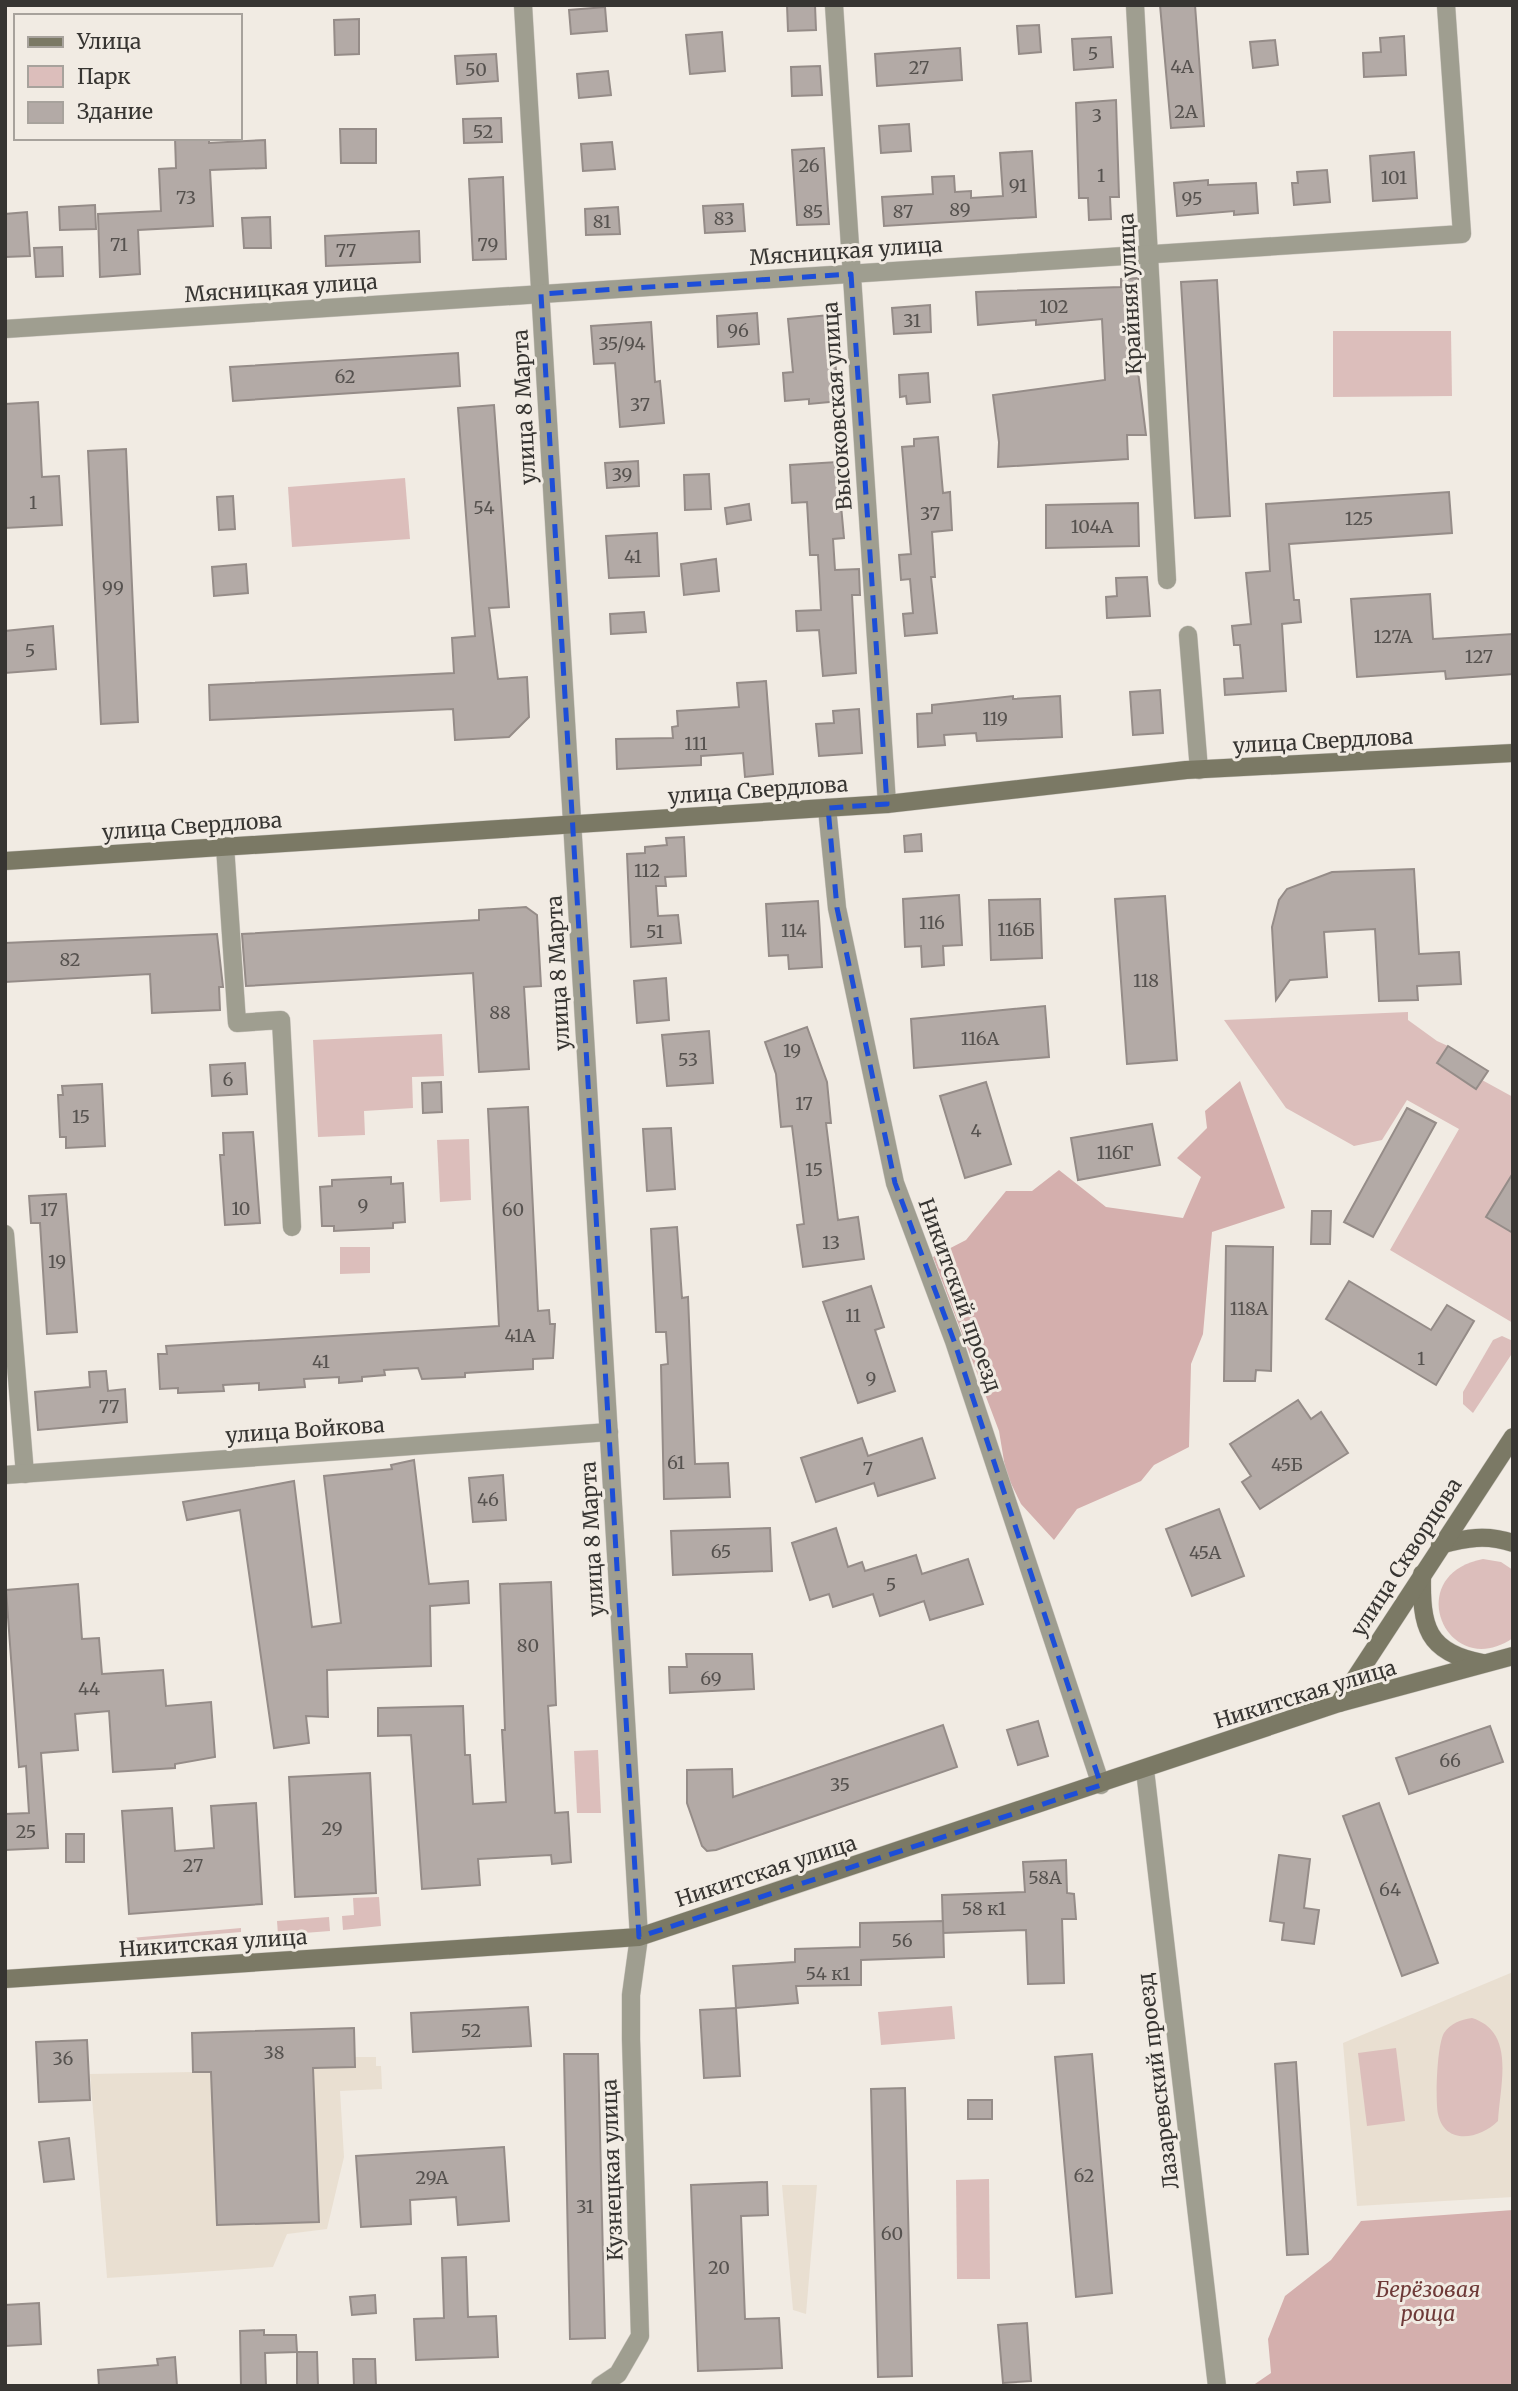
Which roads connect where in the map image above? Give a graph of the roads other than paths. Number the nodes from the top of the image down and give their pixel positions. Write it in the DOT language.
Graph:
graph roads {
  1 [pos="523,5"];
  2 [pos="834,5"];
  3 [pos="1135,5"];
  4 [pos="1446,5"];
  5 [pos="1151,254"];
  6 [pos="851,274"];
  7 [pos="541,294"];
  8 [pos="5,329"];
  9 [pos="1167,580"];
  10 [pos="1188,635"];
  11 [pos="1513,753"];
  12 [pos="1199,770"];
  13 [pos="887,804"];
  14 [pos="827,808"];
  15 [pos="572,824"];
  16 [pos="225,846"];
  17 [pos="5,861"];
  18 [pos="292,1227"];
  19 [pos="5,1234"];
  20 [pos="609,1433"];
  21 [pos="1513,1437"];
  22 [pos="25,1474"];
  23 [pos="5,1475"];
  24 [pos="1513,1543"];
  25 [pos="1440,1545"];
  26 [pos="1422,1574"];
  27 [pos="1513,1656"];
  28 [pos="1490,1664"];
  29 [pos="1339,1703"];
  30 [pos="1144,1770"];
  31 [pos="1101,1785"];
  32 [pos="639,1937"];
  33 [pos="5,1979"];
  34 [pos="600,2386"];
  35 [pos="1217,2386"];
  1 -- 7 [label="street, улица 8 Марта"];
  2 -- 6 [label="street, Высоковская улица"];
  3 -- 5 [label="street, Крайняя улица"];
  4 -- 5 [label="street, Мясницкая улица"];
  5 -- 6 [label="street, Мясницкая улица"];
  5 -- 9 [label="street, Крайняя улица"];
  6 -- 7 [label="street, Мясницкая улица"];
  6 -- 13 [label="street, Высоковская улица"];
  7 -- 8 [label="street, Мясницкая улица"];
  7 -- 15 [label="street, улица 8 Марта"];
  10 -- 12 [label="street"];
  11 -- 12 [label="street, улица Свердлова"];
  12 -- 13 [label="street, улица Свердлова"];
  13 -- 14 [label="street, улица Свердлова"];
  14 -- 15 [label="street, улица Свердлова"];
  14 -- 31 [label="street, Никитский проезд"];
  15 -- 16 [label="street, улица Свердлова"];
  15 -- 20 [label="street, улица 8 Марта"];
  16 -- 17 [label="street, улица Свердлова"];
  16 -- 18 [label="street"];
  19 -- 22 [label="street"];
  20 -- 22 [label="street, улица Войкова"];
  20 -- 32 [label="street, улица 8 Марта"];
  21 -- 25 [label="street, улица Скворцова"];
  22 -- 23 [label="street, улица Войкова"];
  24 -- 25 [label="street"];
  25 -- 26 [label="street, улица Скворцова"];
  26 -- 28 [label="street"];
  26 -- 29 [label="street, улица Скворцова"];
  27 -- 28 [label="street, Никитская улица"];
  28 -- 29 [label="street, Никитская улица"];
  29 -- 30 [label="street, Никитская улица"];
  30 -- 31 [label="street, Никитская улица"];
  30 -- 35 [label="street, Лазаревский проезд"];
  31 -- 32 [label="street, Никитская улица"];
  32 -- 33 [label="street, Никитская улица"];
  32 -- 34 [label="street, Кузнецкая улица"];
}
